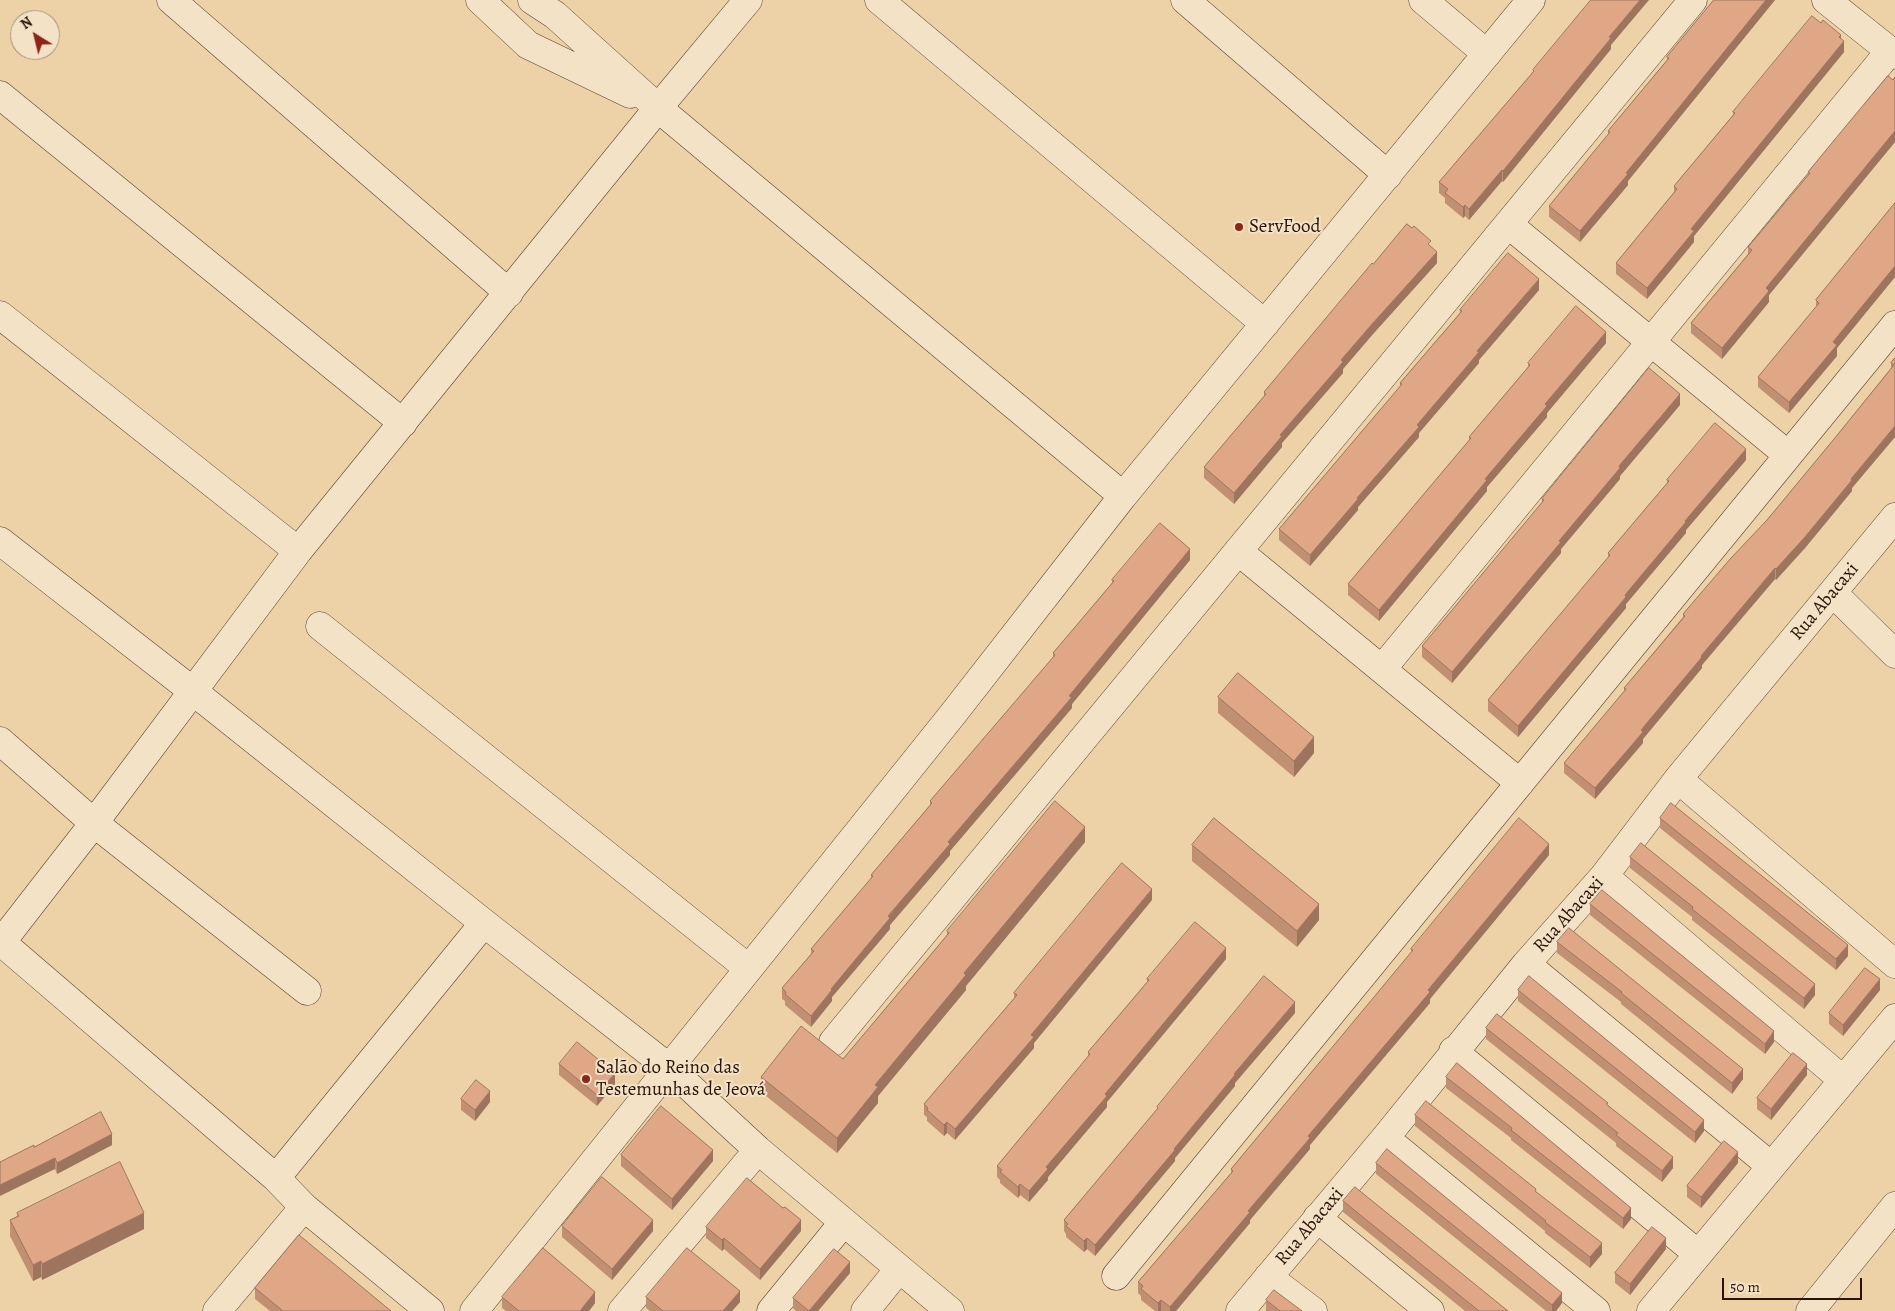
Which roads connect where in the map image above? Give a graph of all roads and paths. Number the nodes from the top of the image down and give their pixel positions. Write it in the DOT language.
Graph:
graph roads {
  1 [pos="171,0"];
  2 [pos="480,0"];
  3 [pos="532,0"];
  4 [pos="748,0"];
  5 [pos="879,0"];
  6 [pos="1185,0"];
  7 [pos="1423,0"];
  8 [pos="1531,0"];
  9 [pos="1693,0"];
  10 [pos="1826,0"];
  11 [pos="1892,53"];
  12 [pos="1487,54"];
  13 [pos="0,95"];
  14 [pos="658,108"];
  15 [pos="1388,175"];
  16 [pos="1508,224"];
  17 [pos="509,293"];
  18 [pos="0,315"];
  19 [pos="1265,324"];
  20 [pos="1895,325"];
  21 [pos="1650,342"];
  22 [pos="403,423"];
  23 [pos="1788,455"];
  24 [pos="1123,496"];
  25 [pos="1895,517"];
  26 [pos="0,542"];
  27 [pos="298,551"];
  28 [pos="1238,551"];
  29 [pos="1833,593"];
  30 [pos="320,626"];
  31 [pos="1895,654"];
  32 [pos="1382,669"];
  33 [pos="194,692"];
  34 [pos="0,741"];
  35 [pos="1678,779"];
  36 [pos="1520,783"];
  37 [pos="94,823"];
  38 [pos="1604,876"];
  39 [pos="484,924"];
  40 [pos="0,943"];
  41 [pos="1526,964"];
  42 [pos="1895,964"];
  43 [pos="748,968"];
  44 [pos="307,991"];
  45 [pos="1895,1018"];
  46 [pos="833,1042"];
  47 [pos="1453,1051"];
  48 [pos="668,1067"];
  49 [pos="1843,1080"];
  50 [pos="1385,1138"];
  51 [pos="758,1150"];
  52 [pos="1771,1166"];
  53 [pos="276,1178"];
  54 [pos="1895,1206"];
  55 [pos="304,1207"];
  56 [pos="1317,1218"];
  57 [pos="843,1223"];
  58 [pos="1698,1254"];
  59 [pos="899,1269"];
  60 [pos="1116,1276"];
  61 [pos="1268,1276"];
  62 [pos="219,1310"];
  63 [pos="430,1311"];
  64 [pos="474,1311"];
  65 [pos="622,1311"];
  66 [pos="772,1311"];
  67 [pos="865,1311"];
  68 [pos="950,1311"];
  69 [pos="1240,1311"];
  70 [pos="1313,1311"];
  71 [pos="1430,1311"];
  72 [pos="1596,1311"];
  73 [pos="1651,1311"];
  74 [pos="1810,1311"];
  1 -- 17 [label="street"];
  2 -- 14 [label="street"];
  3 -- 14 [label="street"];
  4 -- 14 [label="street"];
  5 -- 19 [label="street"];
  6 -- 15 [label="street"];
  7 -- 12 [label="street"];
  8 -- 12 [label="street"];
  9 -- 16 [label="street"];
  10 -- 11 [label="street"];
  11 -- 21 [label="street"];
  12 -- 15 [label="street"];
  13 -- 22 [label="street"];
  14 -- 17 [label="street"];
  14 -- 24 [label="street"];
  15 -- 19 [label="street"];
  16 -- 21 [label="street"];
  16 -- 28 [label="street"];
  17 -- 22 [label="street"];
  18 -- 27 [label="street"];
  19 -- 24 [label="street"];
  20 -- 23 [label="street"];
  21 -- 23 [label="street"];
  21 -- 32 [label="street"];
  22 -- 27 [label="street"];
  23 -- 36 [label="street"];
  24 -- 43 [label="street"];
  25 -- 29 [label="street, Rua Abacaxi"];
  26 -- 33 [label="street"];
  27 -- 33 [label="street"];
  28 -- 32 [label="street"];
  28 -- 46 [label="street"];
  29 -- 31 [label="street"];
  29 -- 35 [label="street, Rua Abacaxi"];
  30 -- 43 [label="street"];
  32 -- 36 [label="street"];
  33 -- 37 [label="street"];
  33 -- 39 [label="street"];
  34 -- 37 [label="street"];
  35 -- 38 [label="street, Rua Abacaxi"];
  35 -- 42 [label="street"];
  36 -- 60 [label="street"];
  37 -- 40 [label="street"];
  37 -- 44 [label="street"];
  38 -- 41 [label="street, Rua Abacaxi"];
  38 -- 49 [label="street"];
  39 -- 48 [label="street"];
  39 -- 53 [label="street"];
  40 -- 53 [label="street"];
  41 -- 47 [label="street, Rua Abacaxi"];
  41 -- 52 [label="street"];
  43 -- 48 [label="street"];
  45 -- 49 [label="street"];
  47 -- 50 [label="street, Rua Abacaxi"];
  47 -- 58 [label="street"];
  48 -- 51 [label="street"];
  48 -- 64 [label="street"];
  49 -- 52 [label="street"];
  50 -- 56 [label="street, Rua Abacaxi"];
  50 -- 72 [label="street"];
  51 -- 57 [label="street"];
  51 -- 65 [label="street"];
  52 -- 58 [label="street"];
  53 -- 55 [label="street"];
  54 -- 74 [label="street"];
  55 -- 62 [label="street"];
  55 -- 63 [label="street"];
  56 -- 61 [label="street, Rua Abacaxi"];
  56 -- 71 [label="street"];
  57 -- 59 [label="street"];
  57 -- 66 [label="street"];
  58 -- 73 [label="street"];
  59 -- 67 [label="street"];
  59 -- 68 [label="street"];
  61 -- 69 [label="street, Rua Abacaxi"];
  61 -- 70 [label="street"];
}
